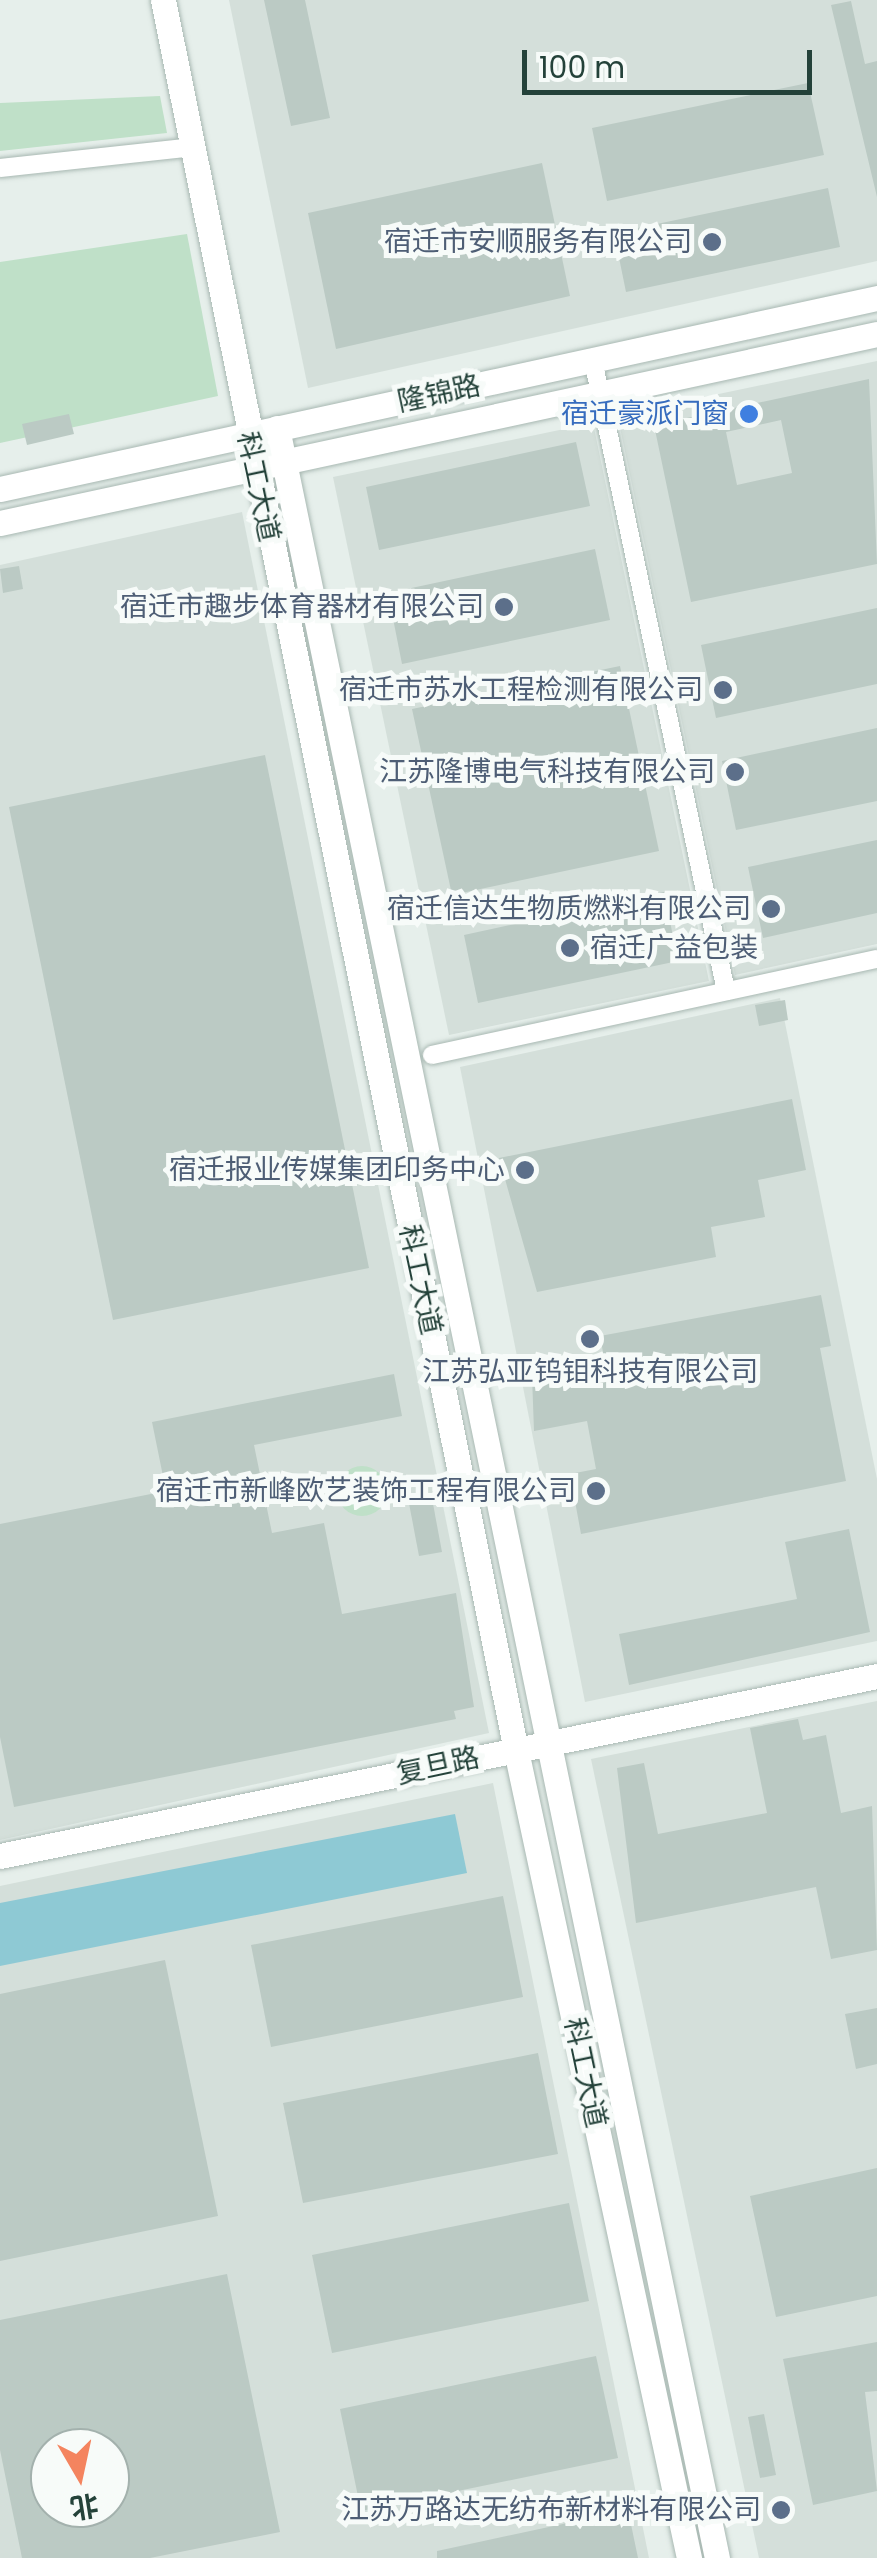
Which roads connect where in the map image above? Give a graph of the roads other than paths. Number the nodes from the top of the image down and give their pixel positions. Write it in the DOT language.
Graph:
graph roads {
  1 [pos="164,0"];
  2 [pos="192,147"];
  3 [pos="0,168"];
  4 [pos="877,298"];
  5 [pos="877,334"];
  6 [pos="594,360"];
  7 [pos="601,396"];
  8 [pos="278,428"];
  9 [pos="247,435"];
  10 [pos="285,467"];
  11 [pos="255,473"];
  12 [pos="0,488"];
  13 [pos="0,523"];
  14 [pos="877,959"];
  15 [pos="726,991"];
  16 [pos="432,1055"];
  17 [pos="877,1676"];
  18 [pos="550,1743"];
  19 [pos="516,1750"];
  20 [pos="0,1856"];
  21 [pos="689,2558"];
  22 [pos="718,2558"];
  1 -- 2 [label="street, 科工大道"];
  2 -- 3 [label="street"];
  2 -- 9 [label="street, 科工大道"];
  4 -- 6 [label="street, 隆锦路"];
  5 -- 7 [label="street, 隆锦路"];
  6 -- 7 [label="street"];
  6 -- 8 [label="street, 隆锦路"];
  7 -- 10 [label="street, 隆锦路"];
  7 -- 15 [label="street"];
  8 -- 9 [label="street, 隆锦路"];
  8 -- 10 [label="street, 科工大道"];
  9 -- 11 [label="street, 科工大道"];
  9 -- 12 [label="street, 隆锦路"];
  10 -- 11 [label="street, 隆锦路"];
  10 -- 18 [label="street, 科工大道"];
  11 -- 13 [label="street, 隆锦路"];
  11 -- 19 [label="street, 科工大道"];
  14 -- 15 [label="street"];
  15 -- 16 [label="street"];
  17 -- 18 [label="street, 复旦路"];
  18 -- 19 [label="street, 复旦路"];
  18 -- 22 [label="street, 科工大道"];
  19 -- 20 [label="street, 复旦路"];
  19 -- 21 [label="street, 科工大道"];
}
